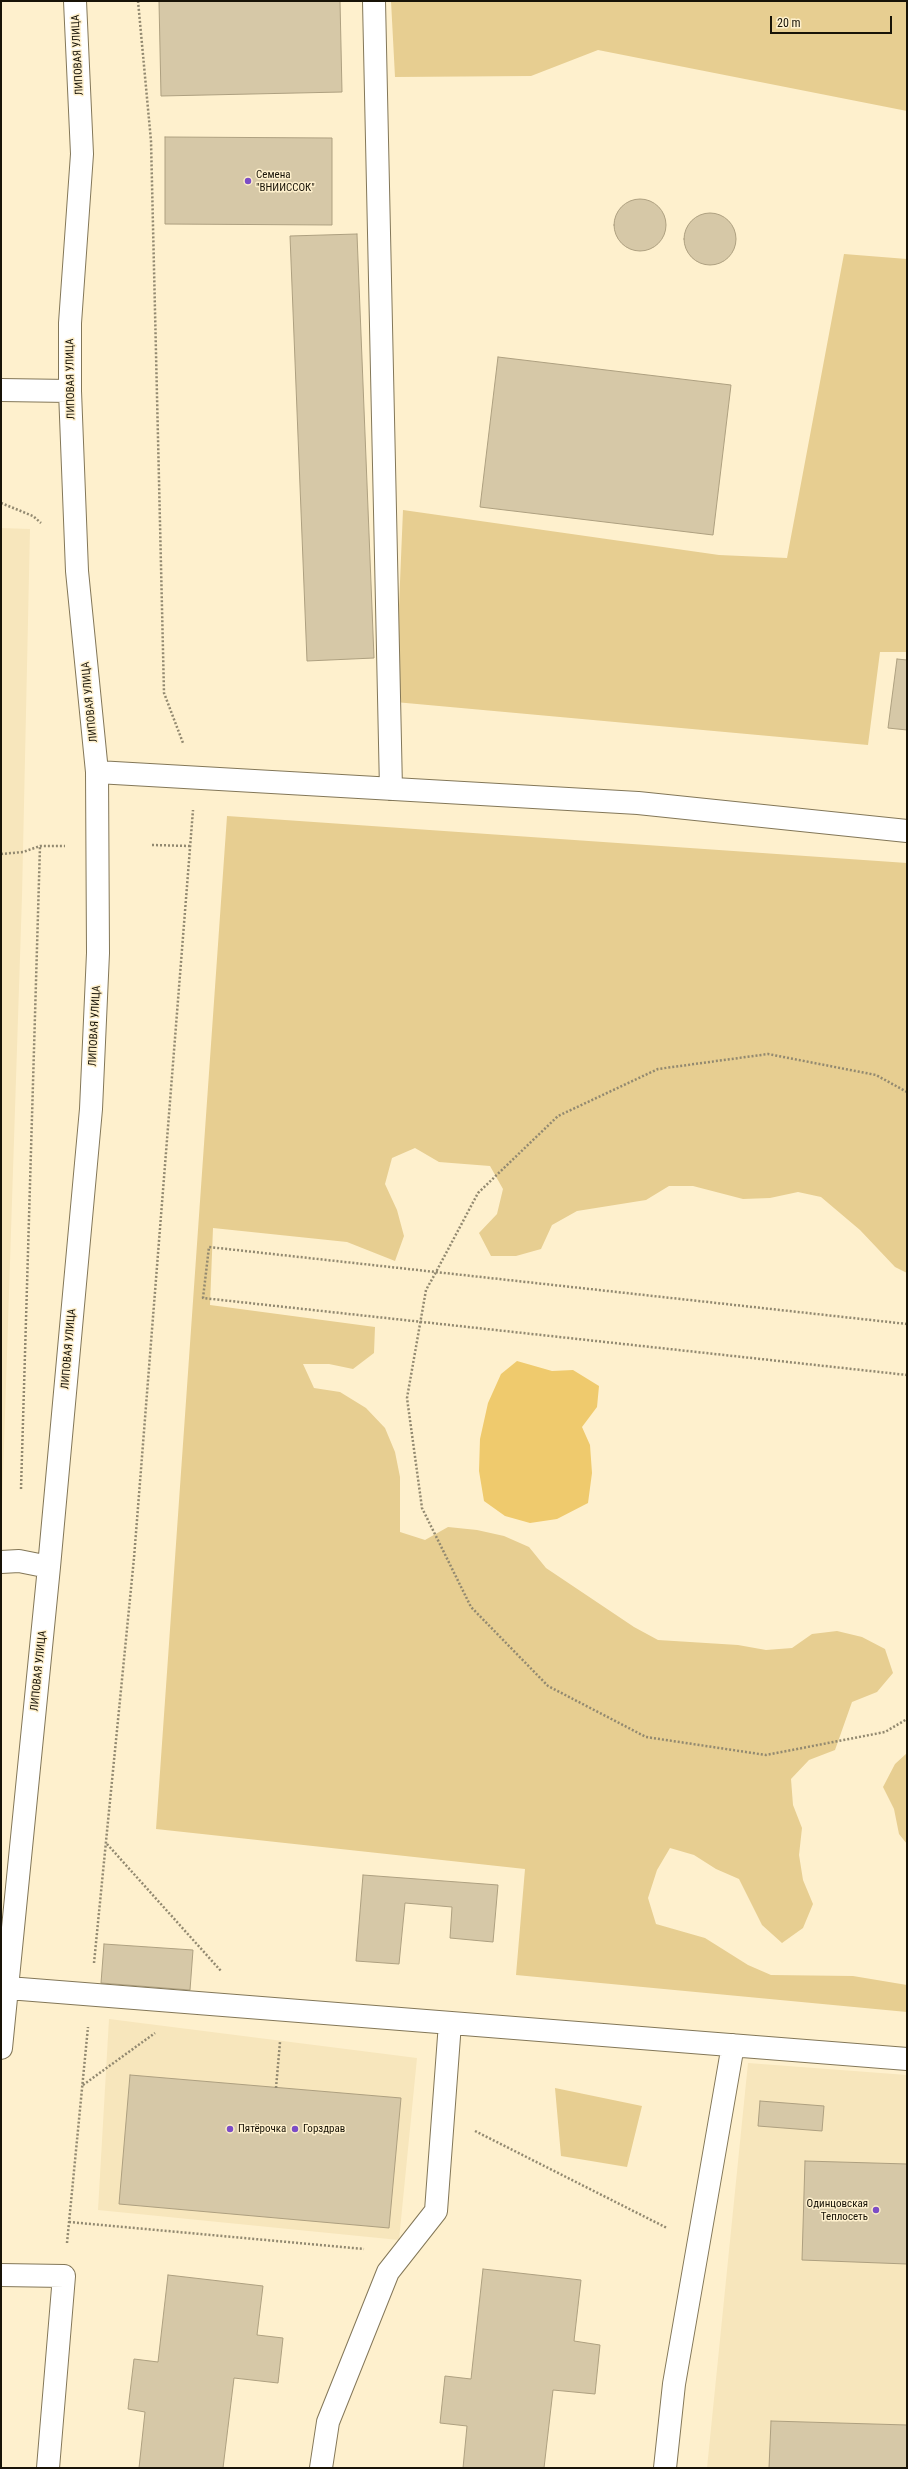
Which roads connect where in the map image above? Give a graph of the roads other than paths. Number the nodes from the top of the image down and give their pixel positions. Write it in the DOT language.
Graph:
graph roads {
  1 [pos="75,1"];
  2 [pos="374,1"];
  3 [pos="1,390"];
  4 [pos="70,391"];
  5 [pos="97,772"];
  6 [pos="391,789"];
  7 [pos="907,831"];
  8 [pos="1,1562"];
  9 [pos="49,1567"];
  10 [pos="8,1988"];
  11 [pos="450,2023"];
  12 [pos="733,2045"];
  13 [pos="1,2048"];
  14 [pos="907,2059"];
  15 [pos="1,2275"];
  16 [pos="48,2468"];
  17 [pos="321,2468"];
  18 [pos="665,2468"];
  1 -- 4 [label="street, ЛИПОВАЯ УЛИЦА"];
  2 -- 6 [label="street"];
  3 -- 4 [label="street"];
  4 -- 5 [label="street, ЛИПОВАЯ УЛИЦА"];
  5 -- 6 [label="street"];
  5 -- 9 [label="street, ЛИПОВАЯ УЛИЦА"];
  6 -- 7 [label="street"];
  8 -- 9 [label="street"];
  9 -- 10 [label="street, ЛИПОВАЯ УЛИЦА"];
  10 -- 11 [label="street"];
  10 -- 13 [label="street, ЛИПОВАЯ УЛИЦА"];
  11 -- 12 [label="street"];
  11 -- 17 [label="street"];
  12 -- 14 [label="street"];
  12 -- 18 [label="street"];
  15 -- 16 [label="street"];
}
